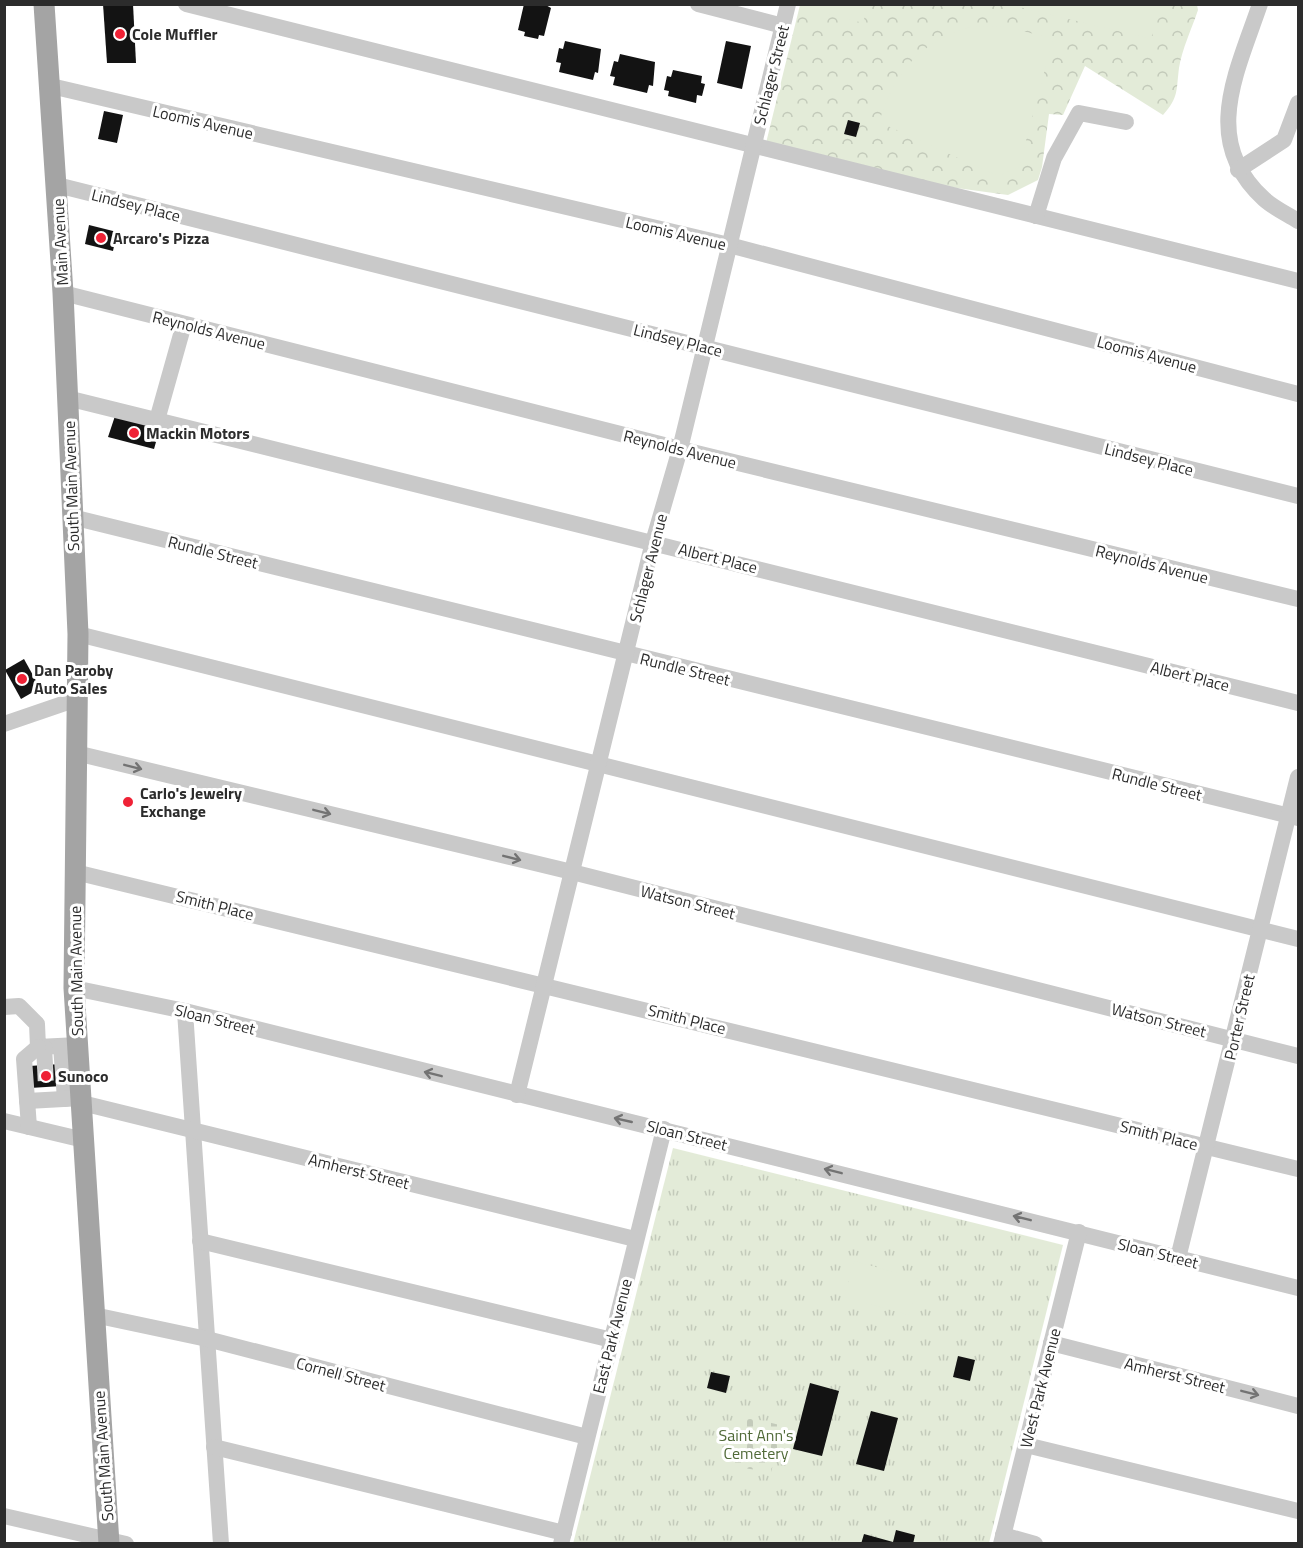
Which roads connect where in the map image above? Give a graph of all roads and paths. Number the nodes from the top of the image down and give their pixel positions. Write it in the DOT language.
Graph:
graph roads {
  1 [pos="44,4"];
  2 [pos="186,4"];
  3 [pos="698,4"];
  4 [pos="788,4"];
  5 [pos="1260,4"];
  6 [pos="783,26"];
  7 [pos="51,86"];
  8 [pos="1299,103"];
  9 [pos="1126,122"];
  10 [pos="1294,131"];
  11 [pos="754,146"];
  12 [pos="1238,170"];
  13 [pos="57,186"];
  14 [pos="1036,216"];
  15 [pos="1299,221"];
  16 [pos="729,245"];
  17 [pos="1299,281"];
  18 [pos="63,293"];
  19 [pos="184,324"];
  20 [pos="704,346"];
  21 [pos="1299,394"];
  22 [pos="68,398"];
  23 [pos="157,420"];
  24 [pos="680,449"];
  25 [pos="1299,496"];
  26 [pos="72,517"];
  27 [pos="653,542"];
  28 [pos="1299,599"];
  29 [pos="78,634"];
  30 [pos="627,655"];
  31 [pos="76,699"];
  32 [pos="1299,703"];
  33 [pos="4,724"];
  34 [pos="76,753"];
  35 [pos="600,764"];
  36 [pos="1299,777"];
  37 [pos="1294,817"];
  38 [pos="75,872"];
  39 [pos="572,872"];
  40 [pos="1259,929"];
  41 [pos="1299,939"];
  42 [pos="545,985"];
  43 [pos="74,988"];
  44 [pos="4,1007"];
  45 [pos="184,1011"];
  46 [pos="1234,1039"];
  47 [pos="70,1046"];
  48 [pos="41,1047"];
  49 [pos="1299,1056"];
  50 [pos="45,1065"];
  51 [pos="518,1095"];
  52 [pos="76,1100"];
  53 [pos="27,1101"];
  54 [pos="4,1121"];
  55 [pos="29,1127"];
  56 [pos="664,1129"];
  57 [pos="192,1130"];
  58 [pos="84,1140"];
  59 [pos="1206,1146"];
  60 [pos="1299,1169"];
  61 [pos="1079,1232"];
  62 [pos="635,1239"];
  63 [pos="200,1241"];
  64 [pos="1178,1258"];
  65 [pos="1299,1288"];
  66 [pos="94,1315"];
  67 [pos="207,1339"];
  68 [pos="612,1340"];
  69 [pos="1051,1344"];
  70 [pos="1299,1406"];
  71 [pos="587,1437"];
  72 [pos="1026,1445"];
  73 [pos="214,1447"];
  74 [pos="1299,1511"];
  75 [pos="4,1516"];
  76 [pos="563,1538"];
  77 [pos="1002,1539"];
  78 [pos="114,1542"];
  79 [pos="220,1544"];
  80 [pos="1035,1544"];
  1 -- 7 [label="main road, Main Avenue"];
  2 -- 11 [label="street"];
  3 -- 6 [label="street"];
  4 -- 6 [label="street, Schlager Street"];
  5 -- 12 [label="street"];
  6 -- 11 [label="street, Schlager Street"];
  7 -- 13 [label="main road, Main Avenue"];
  7 -- 16 [label="street, Loomis Avenue"];
  8 -- 10 [label="street"];
  9 -- 14 [label="street"];
  10 -- 12 [label="street"];
  11 -- 14 [label="street"];
  11 -- 16 [label="street, Schlager Avenue"];
  12 -- 15 [label="street"];
  13 -- 18 [label="main road, Main Avenue"];
  13 -- 20 [label="street, Lindsey Place"];
  14 -- 17 [label="street"];
  16 -- 20 [label="street, Schlager Avenue"];
  16 -- 21 [label="street, Loomis Avenue"];
  18 -- 19 [label="street, Reynolds Avenue"];
  18 -- 22 [label="main road, Main Avenue"];
  19 -- 23 [label="street"];
  19 -- 24 [label="street, Reynolds Avenue"];
  20 -- 24 [label="street, Schlager Avenue"];
  20 -- 25 [label="street, Lindsey Place"];
  22 -- 23 [label="street, Albert Place"];
  22 -- 26 [label="main road, South Main Avenue"];
  23 -- 27 [label="street, Albert Place"];
  24 -- 27 [label="street, Schlager Avenue"];
  24 -- 28 [label="street, Reynolds Avenue"];
  26 -- 29 [label="main road, South Main Avenue"];
  26 -- 30 [label="street, Rundle Street"];
  27 -- 30 [label="street, Schlager Avenue"];
  27 -- 32 [label="street, Albert Place"];
  29 -- 31 [label="main road, South Main Avenue"];
  29 -- 35 [label="street"];
  30 -- 35 [label="street, Schlager Avenue"];
  30 -- 37 [label="street, Rundle Street"];
  31 -- 33 [label="street"];
  31 -- 34 [label="main road, South Main Avenue"];
  34 -- 38 [label="main road, South Main Avenue"];
  34 -- 39 [label="street, Watson Street, one-way"];
  35 -- 39 [label="street, Schlager Avenue"];
  35 -- 40 [label="street"];
  36 -- 37 [label="street, Porter Street"];
  37 -- 40 [label="street, Porter Street"];
  38 -- 42 [label="street, Smith Place"];
  38 -- 43 [label="main road, South Main Avenue"];
  39 -- 42 [label="street, Schlager Avenue"];
  39 -- 46 [label="street, Watson Street"];
  40 -- 41 [label="street"];
  40 -- 46 [label="street, Porter Street"];
  42 -- 51 [label="street, Schlager Avenue"];
  42 -- 59 [label="street, Smith Place"];
  43 -- 45 [label="street, Sloan Street"];
  43 -- 47 [label="main road, South Main Avenue"];
  44 -- 48 [label="street"];
  51 -- 45 [label="street, Sloan Street, one-way"];
  45 -- 57 [label="street"];
  46 -- 49 [label="street, Watson Street"];
  46 -- 59 [label="street, Porter Street"];
  47 -- 48 [label="street"];
  47 -- 52 [label="main road, South Main Avenue"];
  48 -- 50 [label="street"];
  48 -- 53 [label="street"];
  56 -- 51 [label="street, Sloan Street, one-way"];
  52 -- 53 [label="street, Amherst Street"];
  52 -- 57 [label="street, Amherst Street"];
  52 -- 58 [label="main road, South Main Avenue"];
  53 -- 55 [label="street"];
  54 -- 55 [label="street"];
  55 -- 58 [label="street"];
  61 -- 56 [label="street, Sloan Street, one-way"];
  56 -- 62 [label="street, East Park Avenue"];
  57 -- 62 [label="street, Amherst Street"];
  57 -- 63 [label="street"];
  58 -- 66 [label="main road, South Main Avenue"];
  59 -- 60 [label="street, Smith Place"];
  59 -- 64 [label="street, Porter Street"];
  61 -- 64 [label="street, Sloan Street"];
  61 -- 69 [label="street, West Park Avenue"];
  62 -- 68 [label="street, East Park Avenue"];
  63 -- 67 [label="street"];
  63 -- 68 [label="street"];
  64 -- 65 [label="street, Sloan Street"];
  66 -- 67 [label="street, Cornell Street"];
  66 -- 78 [label="main road, South Main Avenue"];
  67 -- 71 [label="street, Cornell Street"];
  67 -- 73 [label="street"];
  68 -- 71 [label="street, East Park Avenue"];
  69 -- 70 [label="street, Amherst Street, one-way"];
  69 -- 72 [label="street, West Park Avenue"];
  71 -- 76 [label="street, East Park Avenue"];
  72 -- 74 [label="street"];
  72 -- 77 [label="street, West Park Avenue"];
  73 -- 76 [label="street"];
  73 -- 79 [label="street"];
  75 -- 78 [label="street"];
  77 -- 80 [label="street"];
}
